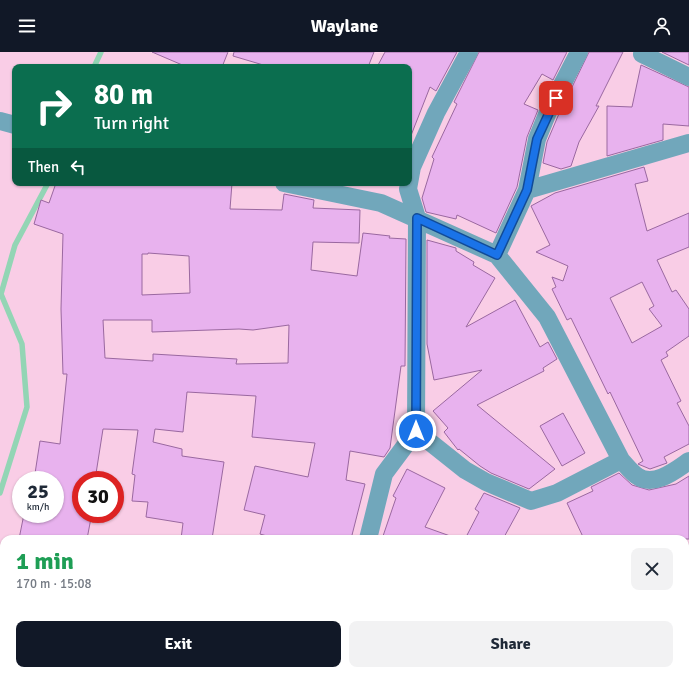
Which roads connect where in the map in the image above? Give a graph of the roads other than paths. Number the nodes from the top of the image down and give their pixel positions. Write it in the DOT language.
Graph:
graph roads {
  1 [pos="469,52"];
  2 [pos="579,52"];
  3 [pos="642,54"];
  4 [pos="689,77"];
  5 [pos="0,121"];
  6 [pos="12,124"];
  7 [pos="689,143"];
  8 [pos="412,168"];
  9 [pos="299,186"];
  10 [pos="409,186"];
  11 [pos="527,190"];
  12 [pos="417,218"];
  13 [pos="497,255"];
  14 [pos="416,431"];
  15 [pos="621,460"];
  16 [pos="689,461"];
  17 [pos="369,535"];
  1 -- 8 [label="street"];
  2 -- 11 [label="street"];
  3 -- 4 [label="street"];
  5 -- 6 [label="street"];
  7 -- 11 [label="street"];
  9 -- 12 [label="street"];
  10 -- 12 [label="street"];
  11 -- 13 [label="street"];
  12 -- 13 [label="street"];
  12 -- 14 [label="street"];
  13 -- 15 [label="street"];
  14 -- 15 [label="street"];
  14 -- 17 [label="street"];
  15 -- 16 [label="street"];
}
